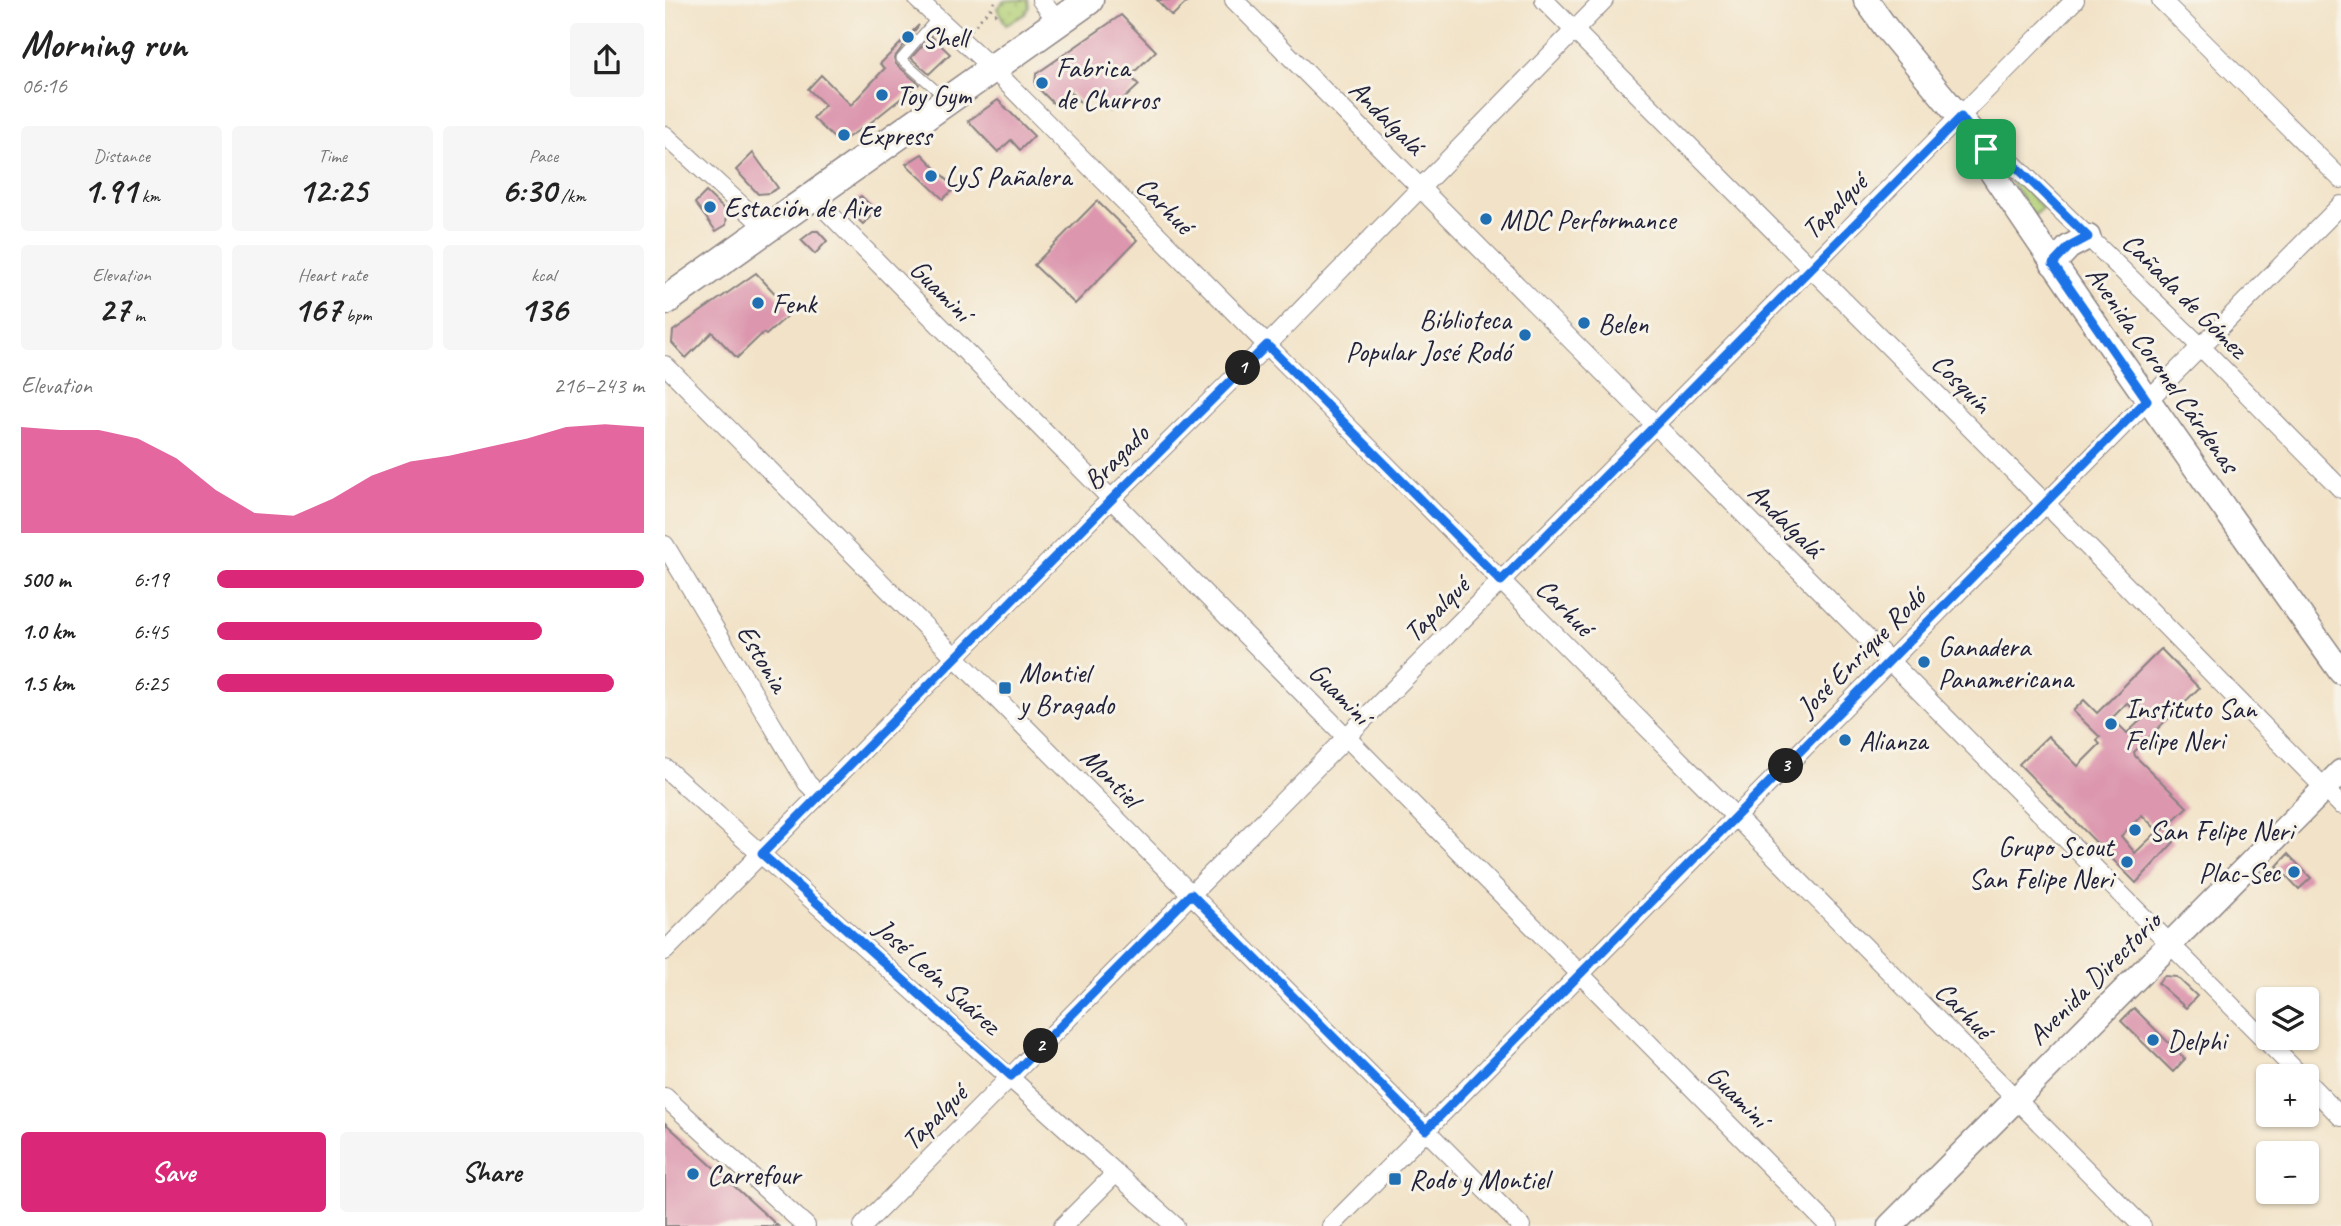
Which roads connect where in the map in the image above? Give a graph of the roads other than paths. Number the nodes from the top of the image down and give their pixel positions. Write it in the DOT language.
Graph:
graph roads {
  1 [pos="918,0"];
  2 [pos="1089,0"];
  3 [pos="1234,0"];
  4 [pos="1544,0"];
  5 [pos="1604,0"];
  6 [pos="1857,0"];
  7 [pos="1866,0"];
  8 [pos="2075,0"];
  9 [pos="2161,0"];
  10 [pos="1050,11"];
  11 [pos="937,18"];
  12 [pos="1886,28"];
  13 [pos="1574,31"];
  14 [pos="993,69"];
  15 [pos="948,101"];
  16 [pos="1961,117"];
  17 [pos="665,135"];
  18 [pos="1986,149"];
  19 [pos="2341,179"];
  20 [pos="1420,188"];
  21 [pos="813,197"];
  22 [pos="2341,205"];
  23 [pos="767,229"];
  24 [pos="2088,237"];
  25 [pos="2053,264"];
  26 [pos="1809,268"];
  27 [pos="665,301"];
  28 [pos="1267,345"];
  29 [pos="2200,346"];
  30 [pos="665,365"];
  31 [pos="2147,400"];
  32 [pos="1655,425"];
  33 [pos="2341,489"];
  34 [pos="1111,500"];
  35 [pos="2045,503"];
  36 [pos="665,545"];
  37 [pos="1501,581"];
  38 [pos="955,659"];
  39 [pos="1889,661"];
  40 [pos="2341,672"];
  41 [pos="1346,736"];
  42 [pos="665,768"];
  43 [pos="2335,789"];
  44 [pos="819,795"];
  45 [pos="1736,817"];
  46 [pos="762,854"];
  47 [pos="1191,894"];
  48 [pos="2170,944"];
  49 [pos="665,951"];
  50 [pos="1580,973"];
  51 [pos="2289,1064"];
  52 [pos="1011,1076"];
  53 [pos="2319,1094"];
  54 [pos="665,1097"];
  55 [pos="2016,1099"];
  56 [pos="2341,1117"];
  57 [pos="1426,1130"];
  58 [pos="1116,1172"];
  59 [pos="806,1226"];
  60 [pos="863,1226"];
  61 [pos="1063,1226"];
  62 [pos="1175,1226"];
  63 [pos="1331,1226"];
  64 [pos="1521,1226"];
  65 [pos="1829,1226"];
  66 [pos="1889,1226"];
  67 [pos="2142,1226"];
  1 -- 11 [label="street, Carhué"];
  2 -- 10 [label="main road"];
  3 -- 20 [label="street, Andalgalá"];
  4 -- 13 [label="street, Cosquín"];
  5 -- 13 [label="street, Bragado"];
  6 -- 12 [label="street"];
  7 -- 12 [label="street, Avenida Coronel Cárdenas"];
  8 -- 16 [label="street, Tapalqué"];
  9 -- 19 [label="street"];
  10 -- 14 [label="main road"];
  11 -- 14 [label="street, Carhué"];
  11 -- 15 [label="lane"];
  12 -- 16 [label="street, Avenida Coronel Cárdenas"];
  13 -- 20 [label="street, Bragado"];
  13 -- 26 [label="street, Cosquín"];
  14 -- 15 [label="main road"];
  14 -- 28 [label="street, Carhué"];
  15 -- 21 [label="main road"];
  16 -- 18 [label="street, Avenida Coronel Cárdenas"];
  16 -- 26 [label="street, Tapalqué"];
  17 -- 23 [label="street"];
  18 -- 24 [label="street, Cañada de Gómez"];
  18 -- 25 [label="street, Avenida Coronel Cárdenas"];
  20 -- 28 [label="street, Bragado"];
  20 -- 32 [label="street, Andalgalá"];
  21 -- 23 [label="main road"];
  21 -- 34 [label="street, Guaminí"];
  22 -- 29 [label="street, José Enrique Rodó"];
  23 -- 27 [label="main road"];
  24 -- 25 [label="street"];
  24 -- 29 [label="street, Cañada de Gómez"];
  25 -- 31 [label="street, Avenida Coronel Cárdenas"];
  26 -- 32 [label="street, Tapalqué"];
  26 -- 35 [label="street, Cosquín"];
  28 -- 34 [label="street, Bragado"];
  28 -- 37 [label="street, Carhué"];
  29 -- 31 [label="street, José Enrique Rodó"];
  29 -- 33 [label="street, Cañada de Gómez"];
  30 -- 38 [label="street, Montiel"];
  31 -- 35 [label="street, José Enrique Rodó"];
  31 -- 40 [label="street, Avenida Coronel Cárdenas"];
  32 -- 37 [label="street, Tapalqué"];
  32 -- 39 [label="street, Andalgalá"];
  34 -- 38 [label="street, Bragado"];
  34 -- 41 [label="street, Guaminí"];
  35 -- 39 [label="street, José Enrique Rodó"];
  35 -- 43 [label="street, Cosquín"];
  36 -- 44 [label="street, Estonia"];
  37 -- 41 [label="street, Tapalqué"];
  37 -- 45 [label="street, Carhué"];
  38 -- 44 [label="street, Bragado"];
  38 -- 47 [label="street, Montiel"];
  39 -- 45 [label="street, José Enrique Rodó"];
  39 -- 48 [label="street, Andalgalá"];
  41 -- 47 [label="street, Tapalqué"];
  41 -- 50 [label="street, Guaminí"];
  42 -- 46 [label="street, José León Suárez"];
  43 -- 48 [label="street, Avenida Directorio"];
  44 -- 46 [label="street, Bragado"];
  45 -- 50 [label="street, José Enrique Rodó"];
  45 -- 55 [label="street, Carhué"];
  46 -- 49 [label="street, Bragado"];
  46 -- 52 [label="street, José León Suárez"];
  47 -- 52 [label="street, Tapalqué"];
  47 -- 57 [label="street, Montiel"];
  48 -- 51 [label="street, Andalgalá"];
  48 -- 55 [label="street, Avenida Directorio"];
  50 -- 57 [label="street, José Enrique Rodó"];
  50 -- 65 [label="street, Guaminí"];
  52 -- 58 [label="street, José León Suárez"];
  52 -- 60 [label="street, Tapalqué"];
  53 -- 56 [label="street"];
  54 -- 59 [label="street"];
  55 -- 66 [label="street, Avenida Directorio"];
  55 -- 67 [label="street, Carhué"];
  57 -- 63 [label="street, José Enrique Rodó"];
  57 -- 64 [label="street, Montiel"];
  58 -- 61 [label="street"];
  58 -- 62 [label="street, José León Suárez"];
}
